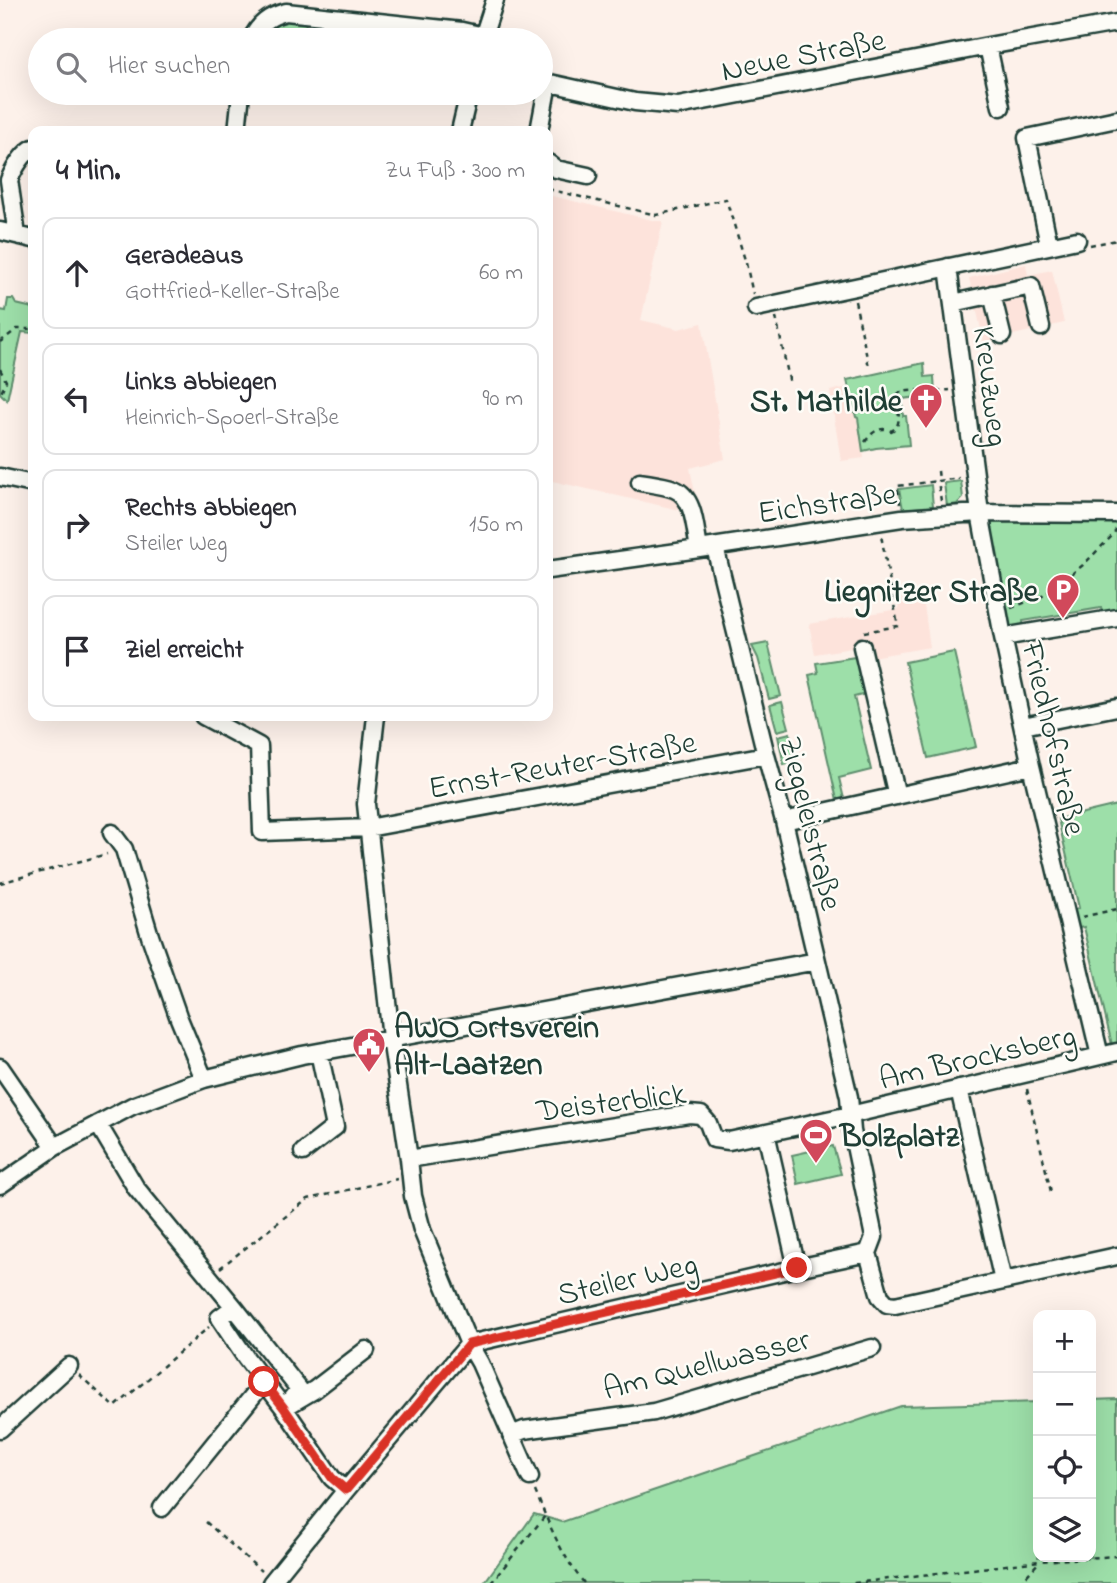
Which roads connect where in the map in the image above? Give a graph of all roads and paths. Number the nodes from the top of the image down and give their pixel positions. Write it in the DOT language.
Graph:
graph roads {
  1 [pos="495,0"];
  2 [pos="1117,23"];
  3 [pos="258,28"];
  4 [pos="434,28"];
  5 [pos="486,28"];
  6 [pos="988,46"];
  7 [pos="553,84"];
  8 [pos="240,105"];
  9 [pos="466,105"];
  10 [pos="542,105"];
  11 [pos="1001,107"];
  12 [pos="1117,119"];
  13 [pos="238,126"];
  14 [pos="461,126"];
  15 [pos="540,126"];
  16 [pos="28,150"];
  17 [pos="553,167"];
  18 [pos="588,176"];
  19 [pos="553,190"];
  20 [pos="0,230"];
  21 [pos="25,237"];
  22 [pos="1077,240"];
  23 [pos="1117,240"];
  24 [pos="1049,245"];
  25 [pos="948,267"];
  26 [pos="852,287"];
  27 [pos="992,294"];
  28 [pos="953,303"];
  29 [pos="774,304"];
  30 [pos="756,307"];
  31 [pos="1041,327"];
  32 [pos="28,329"];
  33 [pos="1002,335"];
  34 [pos="0,342"];
  35 [pos="869,367"];
  36 [pos="0,369"];
  37 [pos="790,384"];
  38 [pos="964,389"];
  39 [pos="0,396"];
  40 [pos="865,442"];
  41 [pos="938,471"];
  42 [pos="0,477"];
  43 [pos="975,477"];
  44 [pos="938,480"];
  45 [pos="640,482"];
  46 [pos="28,483"];
  47 [pos="979,513"];
  48 [pos="1117,514"];
  49 [pos="943,515"];
  50 [pos="902,518"];
  51 [pos="878,522"];
  52 [pos="1117,527"];
  53 [pos="707,548"];
  54 [pos="553,569"];
  55 [pos="998,613"];
  56 [pos="1117,618"];
  57 [pos="1003,637"];
  58 [pos="862,647"];
  59 [pos="1117,707"];
  60 [pos="212,721"];
  61 [pos="375,721"];
  62 [pos="1023,726"];
  63 [pos="766,755"];
  64 [pos="1031,766"];
  65 [pos="897,796"];
  66 [pos="784,821"];
  67 [pos="368,828"];
  68 [pos="112,832"];
  69 [pos="124,849"];
  70 [pos="0,883"];
  71 [pos="1117,909"];
  72 [pos="1068,920"];
  73 [pos="817,961"];
  74 [pos="391,1038"];
  75 [pos="319,1052"];
  76 [pos="1117,1052"];
  77 [pos="1100,1056"];
  78 [pos="0,1067"];
  79 [pos="1024,1074"];
  80 [pos="204,1079"];
  81 [pos="959,1089"];
  82 [pos="850,1115"];
  83 [pos="98,1124"];
  84 [pos="766,1133"];
  85 [pos="55,1147"];
  86 [pos="303,1152"];
  87 [pos="409,1159"];
  88 [pos="411,1176"];
  89 [pos="0,1185"];
  90 [pos="1051,1192"];
  91 [pos="868,1253"];
  92 [pos="1117,1256"];
  93 [pos="797,1268"];
  94 [pos="209,1276"];
  95 [pos="1003,1281"];
  96 [pos="234,1307"];
  97 [pos="219,1318"];
  98 [pos="469,1344"];
  99 [pos="872,1348"];
  100 [pos="366,1350"];
  101 [pos="69,1366"];
  102 [pos="264,1382"];
  103 [pos="284,1408"];
  104 [pos="0,1429"];
  105 [pos="511,1435"];
  106 [pos="530,1477"];
  107 [pos="346,1490"];
  108 [pos="162,1507"];
  109 [pos="545,1516"];
  110 [pos="206,1522"];
  111 [pos="1117,1556"];
  112 [pos="1096,1557"];
  113 [pos="1033,1562"];
  114 [pos="1040,1562"];
  115 [pos="272,1582"];
  116 [pos="491,1583"];
  117 [pos="584,1583"];
  118 [pos="854,1583"];
  119 [pos="1020,1583"];
  1 -- 5 [label="street"];
  2 -- 6 [label="street, Neue Straße"];
  3 -- 4 [label="street"];
  6 -- 7 [label="street, Neue Straße"];
  6 -- 11 [label="street"];
  8 -- 13 [label="street"];
  9 -- 14 [label="street"];
  10 -- 15 [label="street"];
  12 -- 24 [label="street"];
  16 -- 21 [label="street"];
  17 -- 18 [label="street"];
  19 -- 30 [label="path"];
  20 -- 21 [label="street"];
  22 -- 23 [label="path"];
  22 -- 24 [label="street"];
  24 -- 25 [label="street"];
  25 -- 26 [label="street"];
  25 -- 28 [label="street, Kreuzweg"];
  26 -- 29 [label="street"];
  26 -- 35 [label="path"];
  27 -- 28 [label="street"];
  27 -- 31 [label="street"];
  27 -- 33 [label="street"];
  28 -- 38 [label="street, Kreuzweg"];
  29 -- 30 [label="street"];
  29 -- 37 [label="path"];
  32 -- 34 [label="path"];
  36 -- 39 [label="path"];
  38 -- 40 [label="path"];
  38 -- 43 [label="street, Kreuzweg"];
  41 -- 44 [label="path"];
  42 -- 46 [label="street"];
  43 -- 44 [label="path"];
  43 -- 47 [label="street, Kreuzweg"];
  44 -- 49 [label="path"];
  44 -- 50 [label="path"];
  45 -- 53 [label="street, Ziegeleistraße"];
  47 -- 48 [label="street, Eichstraße"];
  47 -- 49 [label="street, Eichstraße"];
  47 -- 55 [label="street, Friedhofstraße"];
  49 -- 50 [label="street, Eichstraße"];
  50 -- 51 [label="street, Eichstraße"];
  51 -- 53 [label="street, Eichstraße"];
  51 -- 58 [label="path"];
  52 -- 55 [label="path"];
  53 -- 54 [label="street, Eichstraße"];
  53 -- 63 [label="street, Ziegeleistraße"];
  55 -- 57 [label="street, Friedhofstraße"];
  56 -- 57 [label="street"];
  57 -- 62 [label="street, Friedhofstraße"];
  58 -- 65 [label="street"];
  59 -- 62 [label="street"];
  60 -- 67 [label="street, Ernst-Reuter-Straße"];
  61 -- 67 [label="street"];
  62 -- 64 [label="street, Friedhofstraße"];
  63 -- 66 [label="street, Ziegeleistraße"];
  63 -- 67 [label="street, Ernst-Reuter-Straße"];
  64 -- 65 [label="street"];
  64 -- 72 [label="street, Friedhofstraße"];
  65 -- 66 [label="street"];
  66 -- 73 [label="street, Ziegeleistraße"];
  67 -- 74 [label="street"];
  68 -- 69 [label="street"];
  69 -- 70 [label="path"];
  69 -- 80 [label="street"];
  71 -- 72 [label="path"];
  72 -- 77 [label="street, Friedhofstraße"];
  73 -- 74 [label="street"];
  73 -- 82 [label="street, Ziegeleistraße"];
  74 -- 75 [label="street"];
  74 -- 87 [label="street"];
  75 -- 80 [label="street"];
  75 -- 86 [label="street"];
  76 -- 77 [label="street, Am Brocksberg"];
  77 -- 79 [label="street, Am Brocksberg"];
  78 -- 85 [label="street"];
  79 -- 81 [label="street, Am Brocksberg"];
  79 -- 90 [label="path"];
  80 -- 83 [label="street"];
  81 -- 82 [label="street, Am Brocksberg"];
  81 -- 95 [label="street"];
  82 -- 84 [label="street, Am Brocksberg"];
  82 -- 91 [label="street, Ziegeleistraße"];
  83 -- 85 [label="street"];
  83 -- 94 [label="street"];
  84 -- 87 [label="street, Deisterblick"];
  84 -- 93 [label="street"];
  85 -- 89 [label="street"];
  87 -- 88 [label="street"];
  88 -- 94 [label="path"];
  88 -- 98 [label="street"];
  91 -- 93 [label="street, Steiler Weg"];
  91 -- 95 [label="street, Ziegeleistraße"];
  92 -- 95 [label="street"];
  93 -- 98 [label="street, Steiler Weg"];
  94 -- 96 [label="street"];
  96 -- 97 [label="street"];
  96 -- 103 [label="street"];
  97 -- 101 [label="path"];
  97 -- 102 [label="street"];
  98 -- 105 [label="street"];
  98 -- 107 [label="street"];
  99 -- 105 [label="street, Am Quellwasser"];
  100 -- 103 [label="street"];
  101 -- 104 [label="street"];
  102 -- 103 [label="street"];
  102 -- 108 [label="street"];
  103 -- 107 [label="street"];
  105 -- 106 [label="street"];
  106 -- 109 [label="path"];
  107 -- 115 [label="street"];
  109 -- 116 [label="path"];
  109 -- 117 [label="path"];
  110 -- 115 [label="path"];
  111 -- 112 [label="path"];
  113 -- 118 [label="path"];
  114 -- 119 [label="path"];
}
